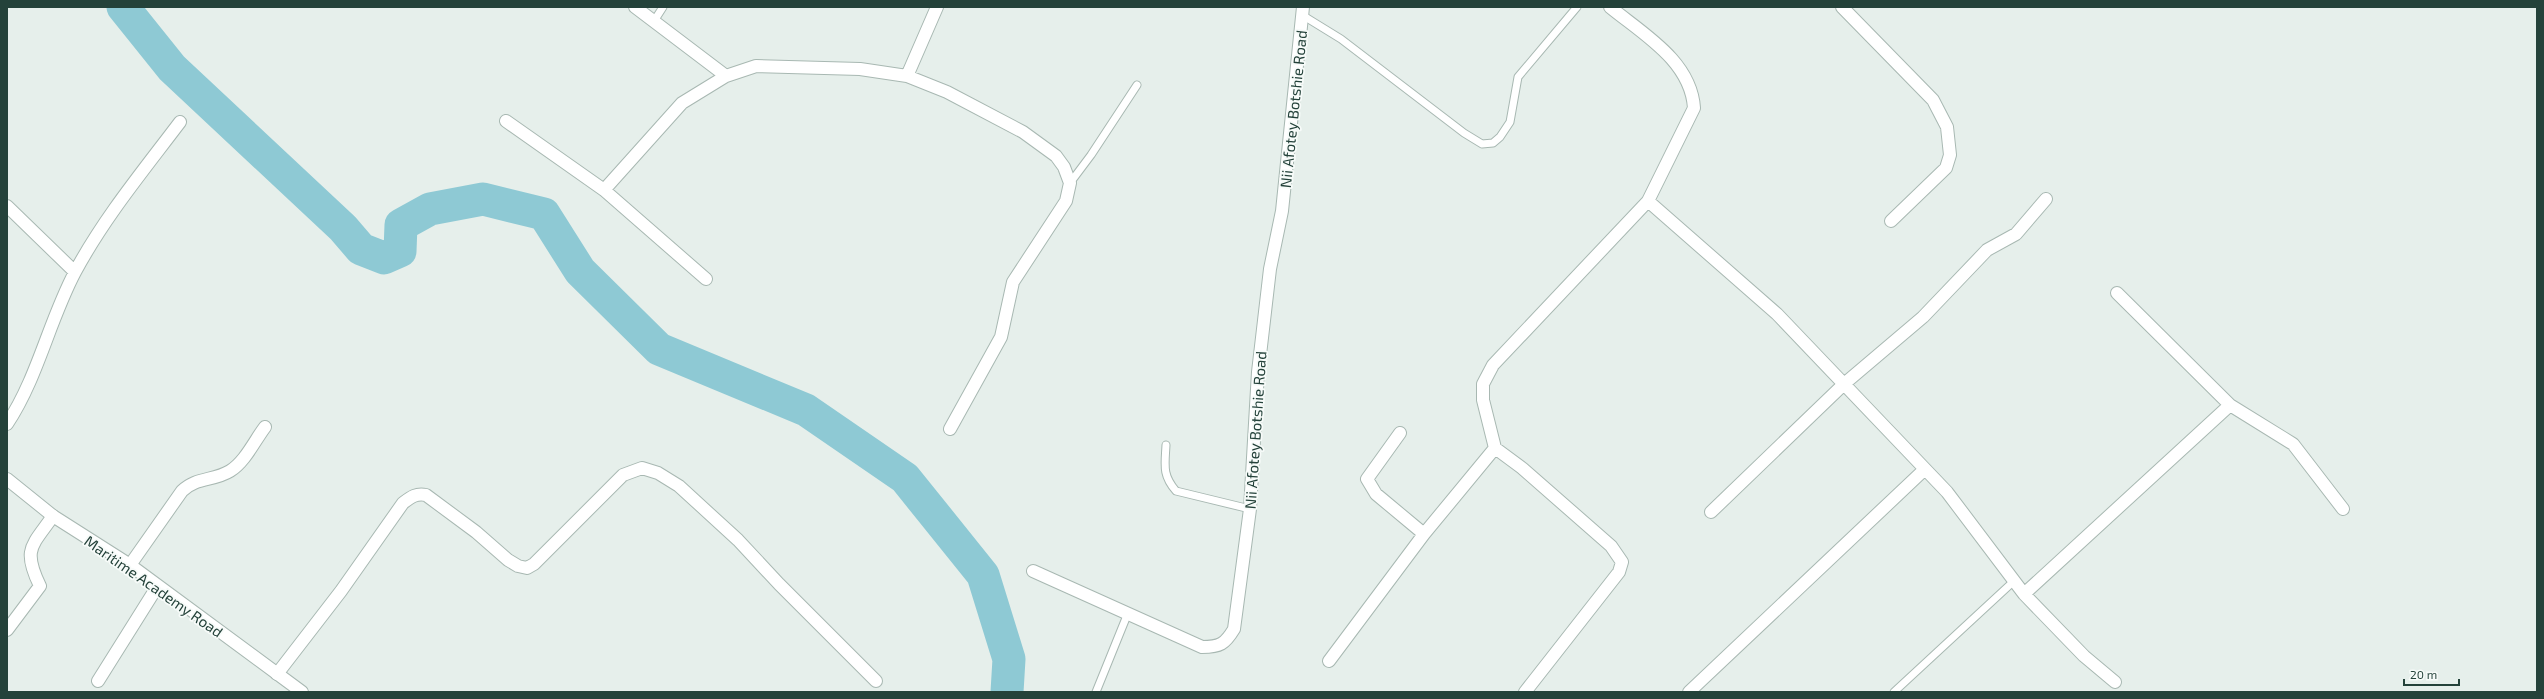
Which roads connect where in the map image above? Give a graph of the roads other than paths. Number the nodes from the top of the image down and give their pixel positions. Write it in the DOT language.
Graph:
graph roads {
  1 [pos="635,7"];
  2 [pos="663,7"];
  3 [pos="937,7"];
  4 [pos="1577,7"];
  5 [pos="1610,7"];
  6 [pos="1842,7"];
  7 [pos="1303,11"];
  8 [pos="654,21"];
  9 [pos="726,76"];
  10 [pos="907,76"];
  11 [pos="1137,85"];
  12 [pos="506,121"];
  13 [pos="180,122"];
  14 [pos="1070,183"];
  15 [pos="604,190"];
  16 [pos="2046,199"];
  17 [pos="1648,201"];
  18 [pos="7,206"];
  19 [pos="1891,222"];
  20 [pos="75,272"];
  21 [pos="706,279"];
  22 [pos="2118,293"];
  23 [pos="1844,384"];
  24 [pos="2230,405"];
  25 [pos="7,424"];
  26 [pos="265,427"];
  27 [pos="950,429"];
  28 [pos="1400,433"];
  29 [pos="1166,445"];
  30 [pos="1495,448"];
  31 [pos="1925,469"];
  32 [pos="7,479"];
  33 [pos="1250,509"];
  34 [pos="2343,509"];
  35 [pos="1711,512"];
  36 [pos="53,516"];
  37 [pos="1424,534"];
  38 [pos="130,565"];
  39 [pos="1033,571"];
  40 [pos="2014,581"];
  41 [pos="157,587"];
  42 [pos="2024,594"];
  43 [pos="1128,613"];
  44 [pos="7,630"];
  45 [pos="1329,661"];
  46 [pos="277,674"];
  47 [pos="876,680"];
  48 [pos="98,681"];
  49 [pos="2115,682"];
  50 [pos="302,692"];
  51 [pos="1096,692"];
  52 [pos="1525,692"];
  53 [pos="1689,692"];
  54 [pos="1894,692"];
  1 -- 8 [label="street"];
  2 -- 8 [label="lane"];
  3 -- 10 [label="street"];
  4 -- 7 [label="lane"];
  5 -- 17 [label="street"];
  6 -- 19 [label="street"];
  7 -- 33 [label="street, Nii Afotey Botshie Road"];
  8 -- 9 [label="street"];
  9 -- 10 [label="street"];
  9 -- 15 [label="street"];
  10 -- 14 [label="street"];
  11 -- 14 [label="lane"];
  12 -- 15 [label="street"];
  13 -- 20 [label="street"];
  14 -- 27 [label="street"];
  15 -- 21 [label="street"];
  16 -- 23 [label="street"];
  17 -- 23 [label="street"];
  17 -- 30 [label="street"];
  18 -- 20 [label="street"];
  20 -- 25 [label="street"];
  22 -- 24 [label="street"];
  23 -- 31 [label="street"];
  23 -- 35 [label="street"];
  24 -- 34 [label="street"];
  24 -- 42 [label="street"];
  26 -- 38 [label="street"];
  28 -- 37 [label="street"];
  29 -- 33 [label="lane"];
  30 -- 37 [label="street"];
  30 -- 52 [label="street"];
  31 -- 40 [label="street"];
  31 -- 53 [label="street"];
  32 -- 36 [label="street, Maritime Academy Road"];
  33 -- 43 [label="street, Nii Afotey Botshie Road"];
  36 -- 38 [label="street, Maritime Academy Road"];
  36 -- 44 [label="street"];
  37 -- 45 [label="street"];
  38 -- 41 [label="street, Maritime Academy Road"];
  39 -- 43 [label="street, Nii Afotey Botshie Road"];
  40 -- 42 [label="street"];
  40 -- 54 [label="lane"];
  41 -- 46 [label="street, Maritime Academy Road"];
  41 -- 48 [label="street"];
  42 -- 49 [label="street"];
  43 -- 51 [label="lane"];
  46 -- 47 [label="street"];
  46 -- 50 [label="street, Maritime Academy Road"];
}
